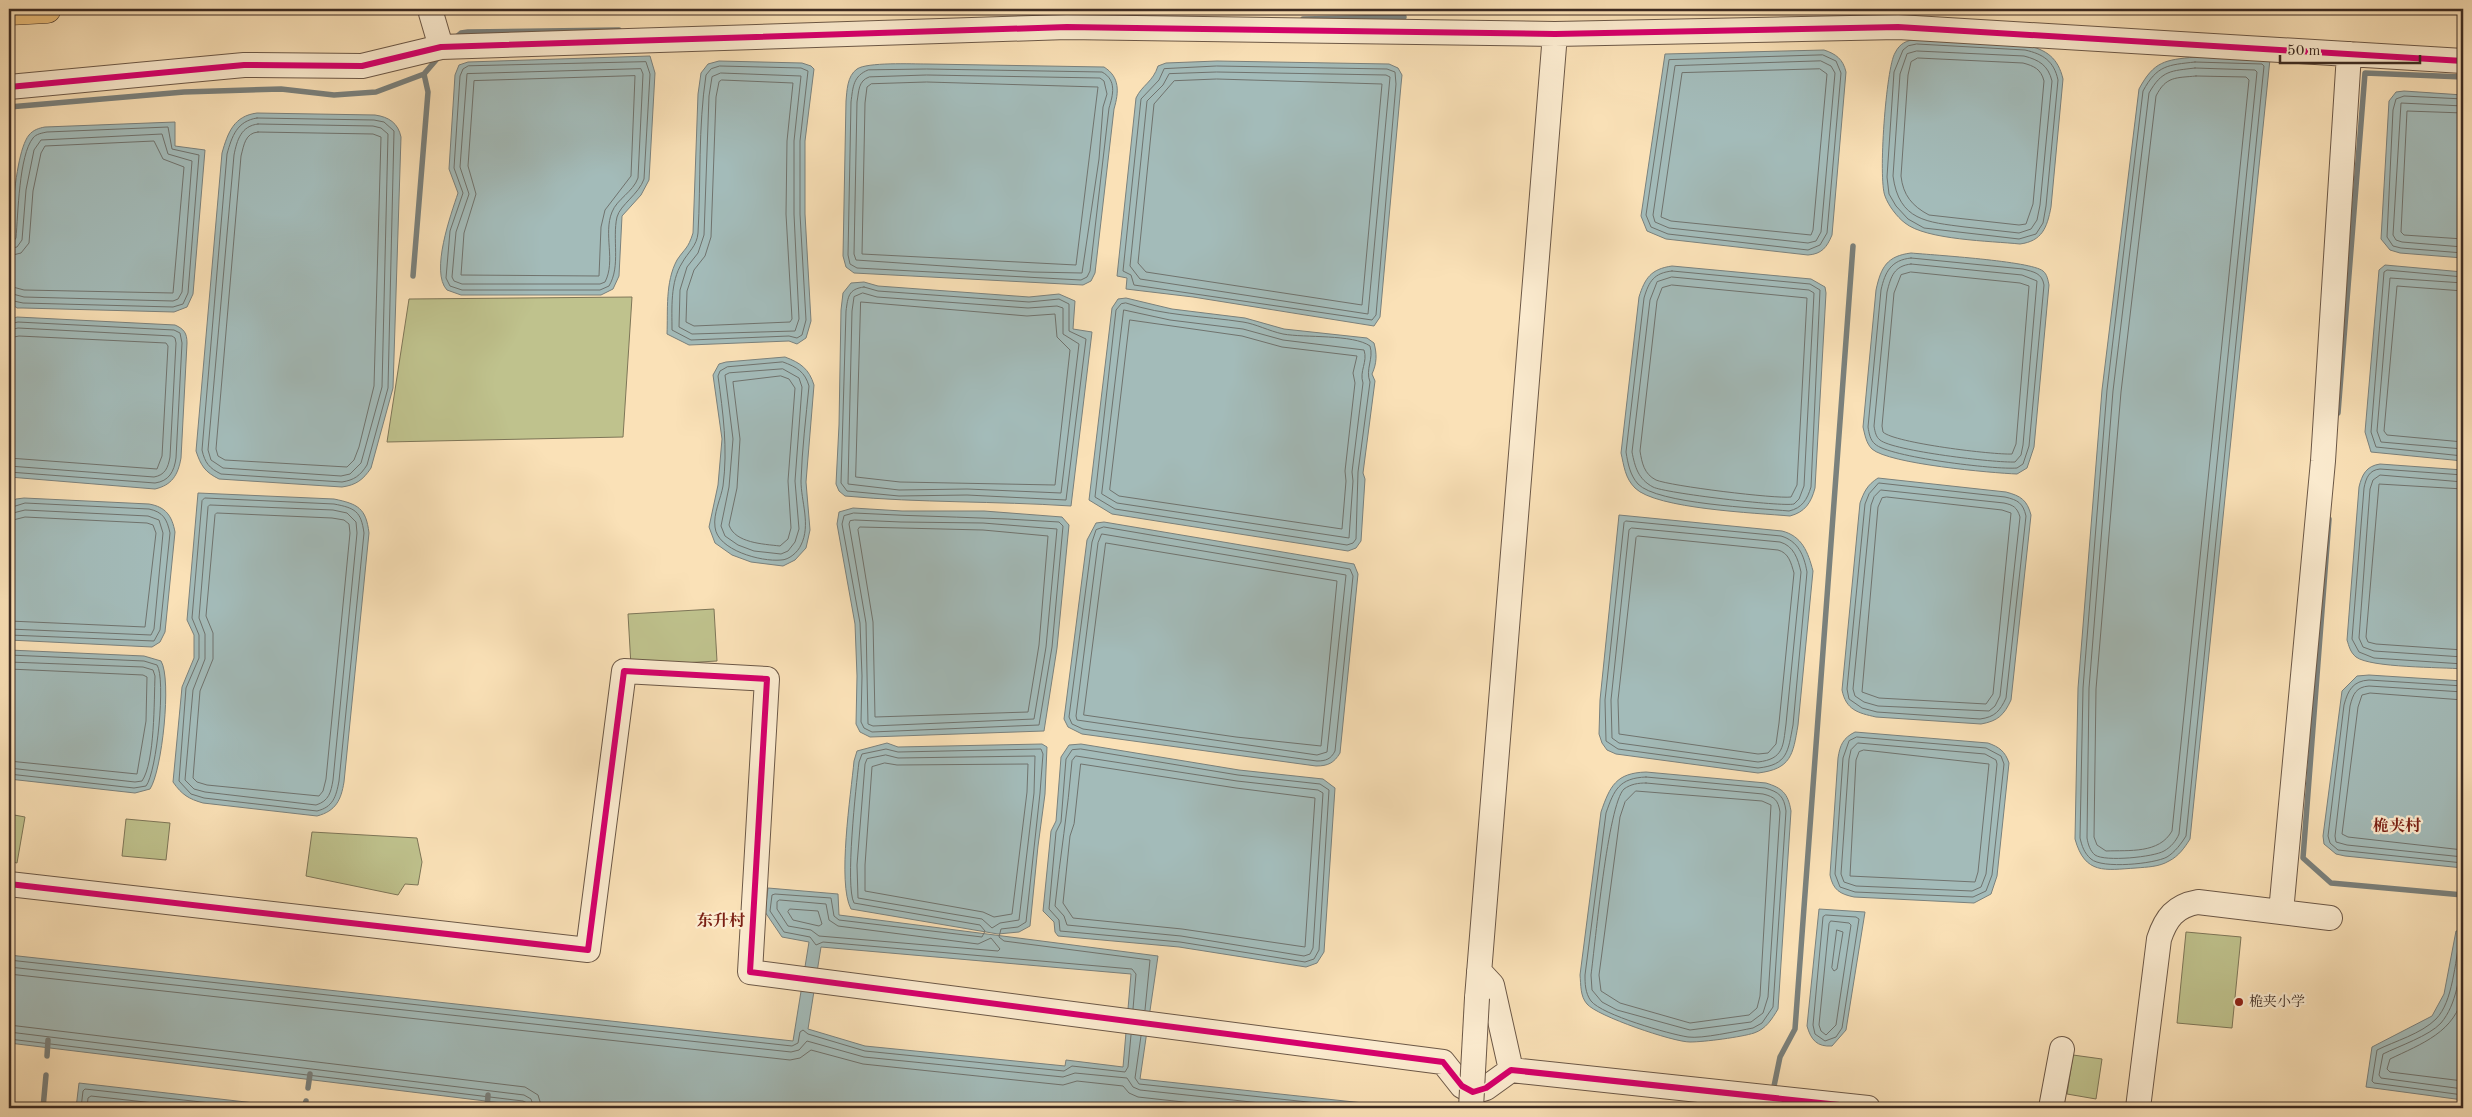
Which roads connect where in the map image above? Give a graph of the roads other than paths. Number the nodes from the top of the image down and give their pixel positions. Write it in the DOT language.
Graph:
graph roads {
  1 [pos="48,9"];
  2 [pos="9,11"];
  3 [pos="431,13"];
  4 [pos="1555,34"];
  5 [pos="441,47"];
  6 [pos="2349,54"];
  7 [pos="2463,61"];
  8 [pos="9,87"];
  9 [pos="9,884"];
  10 [pos="2281,912"];
  11 [pos="2330,918"];
  12 [pos="1478,971"];
  13 [pos="2062,1049"];
  14 [pos="1511,1070"];
  15 [pos="1471,1108"];
  16 [pos="1868,1108"];
  17 [pos="2052,1108"];
  18 [pos="2138,1108"];
  1 -- 2 [label="highway"];
  3 -- 5 [label="street"];
  4 -- 5 [label="street"];
  4 -- 6 [label="street"];
  4 -- 12 [label="street"];
  5 -- 8 [label="street"];
  6 -- 7 [label="street"];
  6 -- 10 [label="street"];
  9 -- 14 [label="street"];
  10 -- 11 [label="street"];
  10 -- 18 [label="street"];
  12 -- 14 [label="street"];
  12 -- 15 [label="street, bridge"];
  13 -- 17 [label="street"];
  14 -- 16 [label="street"];
}
